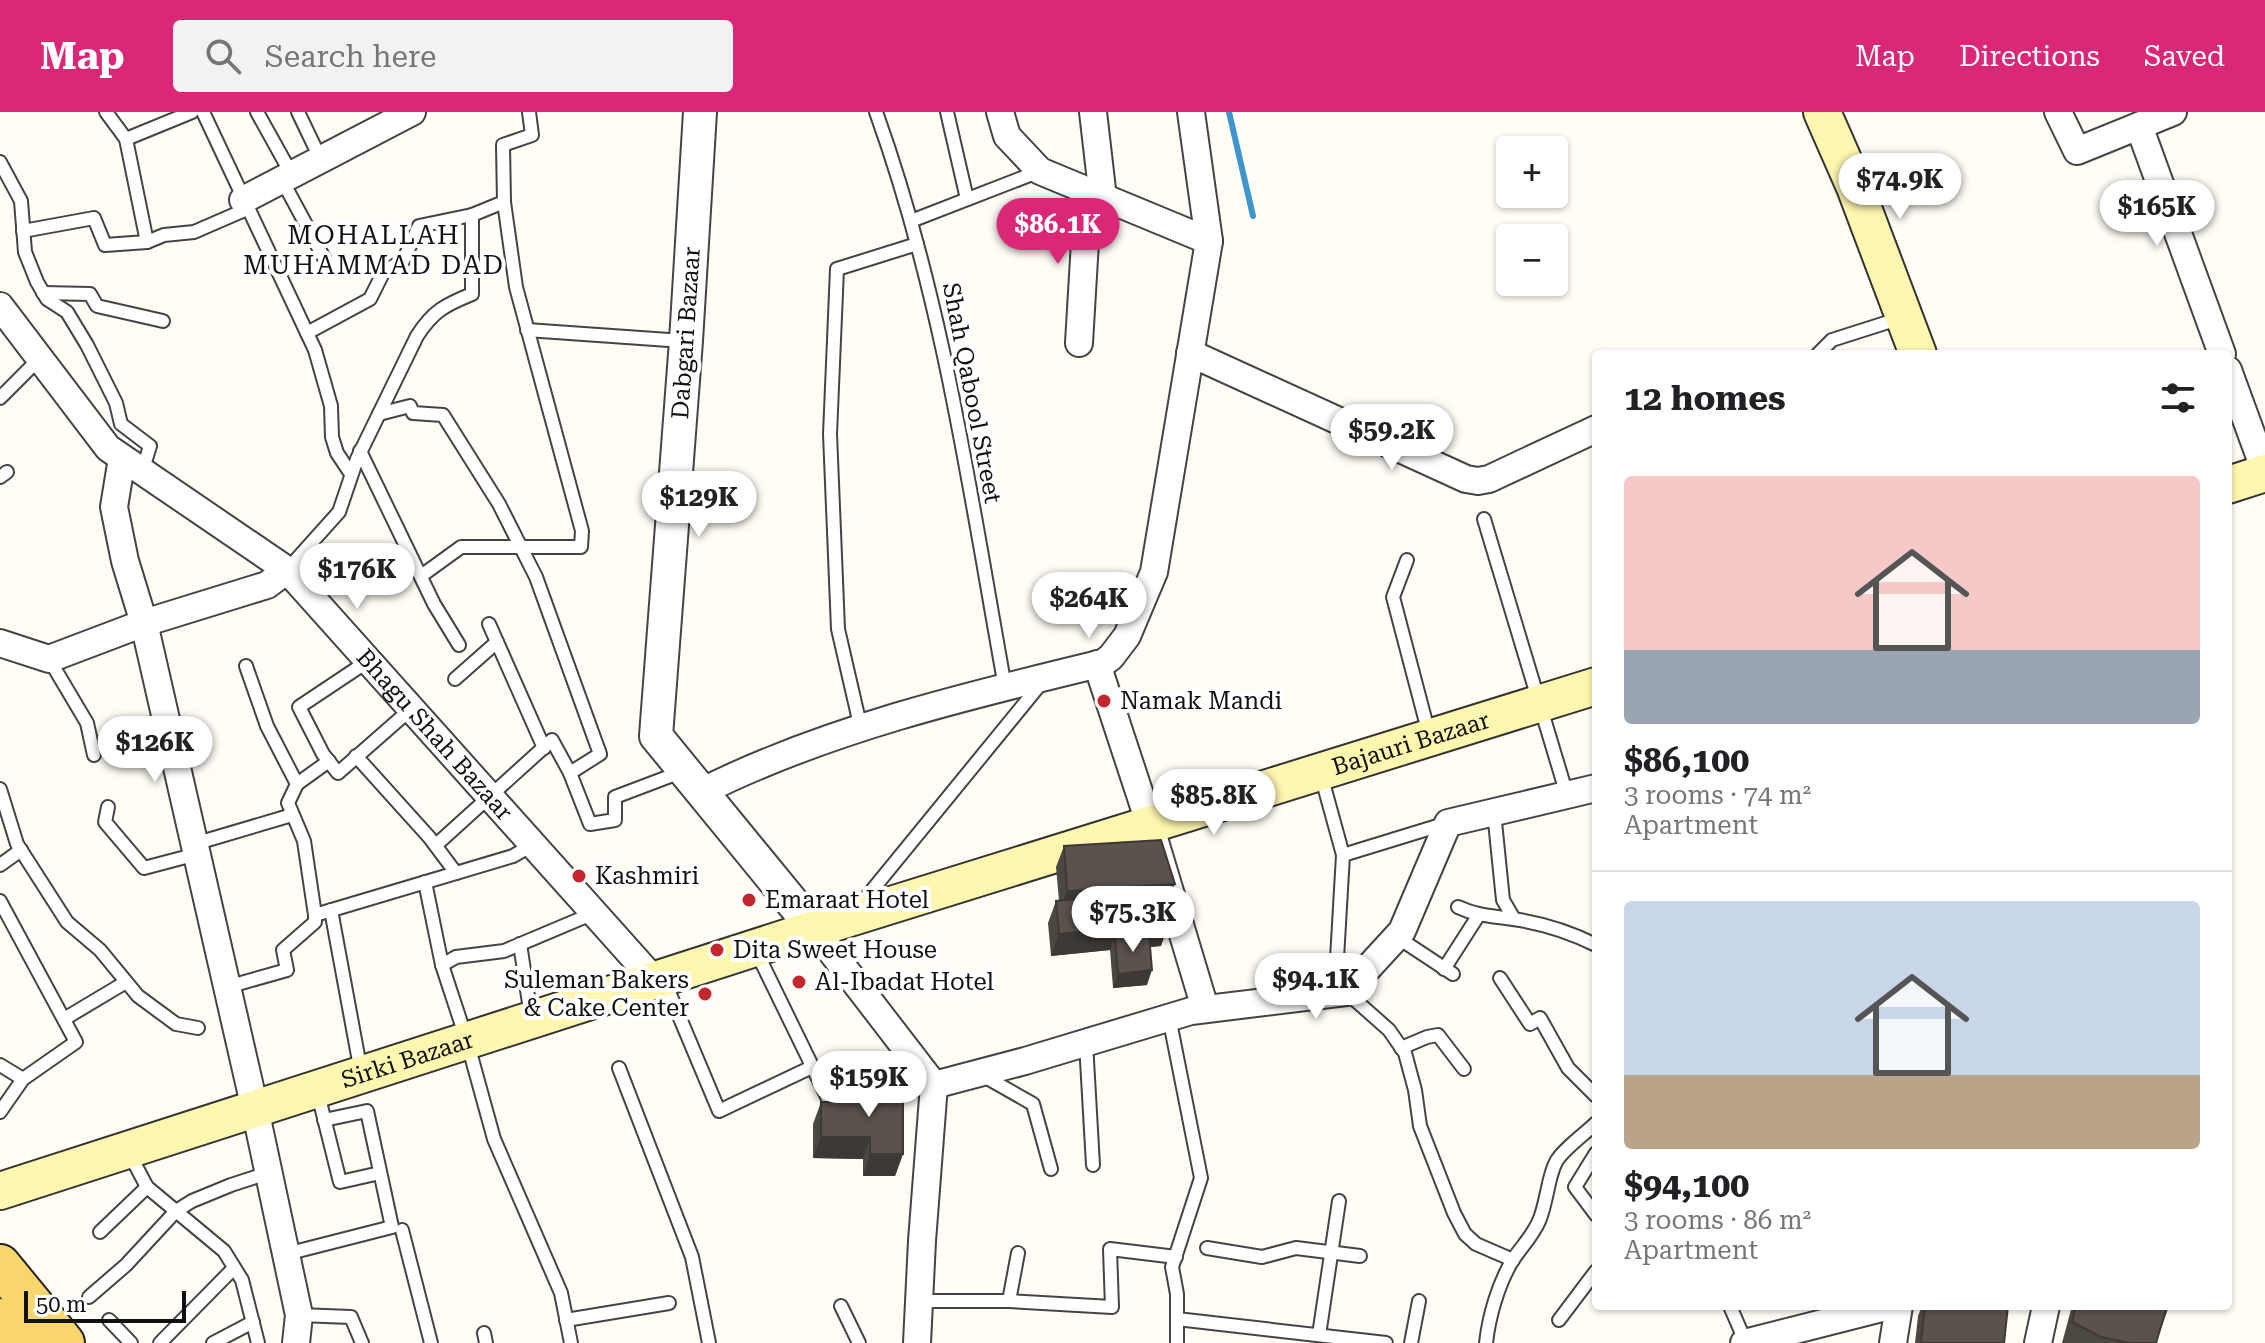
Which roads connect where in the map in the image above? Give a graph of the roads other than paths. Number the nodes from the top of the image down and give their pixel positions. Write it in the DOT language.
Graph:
graph roads {
  1 [pos="192,112"];
  2 [pos="203,112"];
  3 [pos="257,112"];
  4 [pos="298,112"];
  5 [pos="412,112"];
  6 [pos="529,112"];
  7 [pos="700,112"];
  8 [pos="876,112"];
  9 [pos="947,112"];
  10 [pos="1000,112"];
  11 [pos="1093,112"];
  12 [pos="1191,112"];
  13 [pos="1822,112"];
  14 [pos="2058,112"];
  15 [pos="2173,112"];
  16 [pos="110,113"];
  17 [pos="2139,126"];
  18 [pos="126,139"];
  19 [pos="321,160"];
  20 [pos="0,162"];
  21 [pos="1040,171"];
  22 [pos="287,177"];
  23 [pos="1095,194"];
  24 [pos="967,199"];
  25 [pos="504,202"];
  26 [pos="245,205"];
  27 [pos="472,215"];
  28 [pos="911,221"];
  29 [pos="23,231"];
  30 [pos="1209,241"];
  31 [pos="147,242"];
  32 [pos="917,244"];
  33 [pos="324,258"];
  34 [pos="43,293"];
  35 [pos="0,306"];
  36 [pos="1904,317"];
  37 [pos="163,321"];
  38 [pos="527,330"];
  39 [pos="307,333"];
  40 [pos="686,341"];
  41 [pos="1079,343"];
  42 [pos="1822,350"];
  43 [pos="1916,350"];
  44 [pos="2221,350"];
  45 [pos="1190,353"];
  46 [pos="41,357"];
  47 [pos="2232,381"];
  48 [pos="0,398"];
  49 [pos="379,414"];
  50 [pos="1592,431"];
  51 [pos="360,451"];
  52 [pos="132,465"];
  53 [pos="2265,472"];
  54 [pos="351,474"];
  55 [pos="2232,484"];
  56 [pos="1484,519"];
  57 [pos="520,548"];
  58 [pos="1407,560"];
  59 [pos="287,570"];
  60 [pos="421,576"];
  61 [pos="144,623"];
  62 [pos="489,624"];
  63 [pos="497,642"];
  64 [pos="0,643"];
  65 [pos="459,645"];
  66 [pos="49,659"];
  67 [pos="368,661"];
  68 [pos="1097,664"];
  69 [pos="246,666"];
  70 [pos="1048,676"];
  71 [pos="455,679"];
  72 [pos="1005,687"];
  73 [pos="1592,687"];
  74 [pos="1540,703"];
  75 [pos="411,709"];
  76 [pos="861,729"];
  77 [pos="1430,738"];
  78 [pos="544,748"];
  79 [pos="94,755"];
  80 [pos="356,756"];
  81 [pos="329,761"];
  82 [pos="1320,772"];
  83 [pos="570,773"];
  84 [pos="693,781"];
  85 [pos="297,784"];
  86 [pos="0,789"];
  87 [pos="1592,789"];
  88 [pos="1567,795"];
  89 [pos="490,797"];
  90 [pos="108,807"];
  91 [pos="1494,812"];
  92 [pos="292,815"];
  93 [pos="1448,823"];
  94 [pos="1150,825"];
  95 [pos="436,845"];
  96 [pos="532,845"];
  97 [pos="195,849"];
  98 [pos="21,850"];
  99 [pos="1343,855"];
  100 [pos="0,865"];
  101 [pos="456,873"];
  102 [pos="425,882"];
  103 [pos="0,901"];
  104 [pos="1458,907"];
  105 [pos="331,910"];
  106 [pos="594,913"];
  107 [pos="315,915"];
  108 [pos="1478,916"];
  109 [pos="848,919"];
  110 [pos="1514,919"];
  111 [pos="814,929"];
  112 [pos="1397,937"];
  113 [pos="1592,943"];
  114 [pos="520,944"];
  115 [pos="755,949"];
  116 [pos="442,965"];
  117 [pos="1500,978"];
  118 [pos="659,979"];
  119 [pos="126,982"];
  120 [pos="227,987"];
  121 [pos="1341,993"];
  122 [pos="1205,1008"];
  123 [pos="1169,1017"];
  124 [pos="64,1019"];
  125 [pos="531,1020"];
  126 [pos="198,1028"];
  127 [pos="467,1041"];
  128 [pos="1086,1043"];
  129 [pos="1401,1048"];
  130 [pos="0,1065"];
  131 [pos="812,1067"];
  132 [pos="619,1068"];
  133 [pos="1464,1069"];
  134 [pos="979,1073"];
  135 [pos="361,1075"];
  136 [pos="23,1079"];
  137 [pos="934,1085"];
  138 [pos="1592,1092"];
  139 [pos="877,1100"];
  140 [pos="321,1105"];
  141 [pos="848,1107"];
  142 [pos="255,1109"];
  143 [pos="0,1112"];
  144 [pos="1592,1127"];
  145 [pos="128,1150"];
  146 [pos="1592,1159"];
  147 [pos="1093,1165"];
  148 [pos="1051,1169"];
  149 [pos="268,1173"];
  150 [pos="380,1173"];
  151 [pos="147,1187"];
  152 [pos="0,1191"];
  153 [pos="1339,1201"];
  154 [pos="1592,1210"];
  155 [pos="176,1211"];
  156 [pos="402,1230"];
  157 [pos="100,1232"];
  158 [pos="1207,1248"];
  159 [pos="1018,1253"];
  160 [pos="1331,1253"];
  161 [pos="286,1254"];
  162 [pos="1360,1256"];
  163 [pos="1176,1257"];
  164 [pos="1513,1260"];
  165 [pos="0,1265"];
  166 [pos="234,1268"];
  167 [pos="1592,1276"];
  168 [pos="89,1297"];
  169 [pos="919,1301"];
  170 [pos="1009,1301"];
  171 [pos="1419,1301"];
  172 [pos="669,1303"];
  173 [pos="841,1306"];
  174 [pos="1732,1310"];
  175 [pos="1874,1310"];
  176 [pos="1898,1310"];
  177 [pos="2045,1310"];
  178 [pos="299,1315"];
  179 [pos="0,1319"];
  180 [pos="1177,1319"];
  181 [pos="109,1320"];
  182 [pos="566,1320"];
  183 [pos="1559,1320"];
  184 [pos="253,1322"];
  185 [pos="1319,1335"];
  186 [pos="19,1343"];
  187 [pos="64,1343"];
  188 [pos="131,1343"];
  189 [pos="160,1343"];
  190 [pos="213,1343"];
  191 [pos="258,1343"];
  192 [pos="296,1343"];
  193 [pos="362,1343"];
  194 [pos="431,1343"];
  195 [pos="571,1343"];
  196 [pos="709,1343"];
  197 [pos="859,1343"];
  198 [pos="917,1343"];
  199 [pos="1177,1343"];
  200 [pos="1386,1343"];
  201 [pos="1411,1343"];
  202 [pos="1486,1343"];
  203 [pos="1745,1343"];
  204 [pos="1893,1343"];
  205 [pos="2038,1343"];
  1 -- 18 [label="lane"];
  2 -- 26 [label="lane"];
  3 -- 22 [label="lane"];
  4 -- 19 [label="lane"];
  5 -- 19 [label="street"];
  6 -- 25 [label="lane"];
  7 -- 40 [label="street, Dabgari Bazaar"];
  8 -- 28 [label="lane, Shah Qabool Street"];
  9 -- 24 [label="lane"];
  10 -- 21 [label="street"];
  11 -- 23 [label="street"];
  12 -- 30 [label="street"];
  13 -- 36 [label="main road"];
  14 -- 17 [label="street"];
  15 -- 17 [label="street"];
  16 -- 18 [label="lane"];
  17 -- 44 [label="street"];
  18 -- 31 [label="lane"];
  19 -- 22 [label="street"];
  20 -- 29 [label="lane"];
  21 -- 23 [label="street"];
  21 -- 24 [label="lane"];
  22 -- 26 [label="street"];
  22 -- 33 [label="lane"];
  23 -- 30 [label="street"];
  23 -- 41 [label="street"];
  24 -- 28 [label="lane"];
  25 -- 27 [label="lane"];
  25 -- 38 [label="lane"];
  26 -- 31 [label="lane"];
  26 -- 39 [label="lane"];
  27 -- 39 [label="lane"];
  27 -- 49 [label="lane"];
  28 -- 32 [label="lane, Shah Qabool Street"];
  29 -- 31 [label="lane"];
  29 -- 34 [label="lane"];
  30 -- 45 [label="street"];
  32 -- 72 [label="lane, Shah Qabool Street"];
  32 -- 76 [label="lane"];
  34 -- 37 [label="lane"];
  34 -- 52 [label="lane"];
  35 -- 46 [label="street, Bhagu Shah Bazaar"];
  36 -- 42 [label="lane"];
  36 -- 43 [label="main road"];
  38 -- 40 [label="lane"];
  38 -- 57 [label="lane"];
  39 -- 54 [label="lane"];
  40 -- 84 [label="street, Dabgari Bazaar"];
  45 -- 50 [label="street"];
  45 -- 68 [label="street"];
  46 -- 48 [label="lane"];
  46 -- 52 [label="street, Bhagu Shah Bazaar"];
  47 -- 53 [label="street"];
  49 -- 51 [label="lane"];
  49 -- 57 [label="lane"];
  51 -- 54 [label="lane"];
  51 -- 60 [label="lane"];
  52 -- 59 [label="street, Bhagu Shah Bazaar"];
  52 -- 61 [label="street"];
  53 -- 55 [label="main road"];
  54 -- 59 [label="lane"];
  56 -- 74 [label="lane"];
  57 -- 60 [label="lane"];
  57 -- 83 [label="lane"];
  58 -- 77 [label="lane"];
  59 -- 61 [label="street"];
  59 -- 67 [label="street, Bhagu Shah Bazaar"];
  60 -- 65 [label="lane"];
  61 -- 66 [label="street"];
  61 -- 97 [label="street"];
  62 -- 63 [label="lane"];
  63 -- 71 [label="lane"];
  63 -- 78 [label="lane"];
  64 -- 66 [label="street"];
  66 -- 79 [label="lane"];
  67 -- 75 [label="street, Bhagu Shah Bazaar"];
  67 -- 81 [label="lane"];
  68 -- 70 [label="street"];
  68 -- 94 [label="street"];
  69 -- 85 [label="lane"];
  70 -- 72 [label="street"];
  70 -- 109 [label="lane"];
  72 -- 76 [label="street"];
  73 -- 74 [label="main road, Bajauri Bazaar"];
  74 -- 77 [label="main road, Bajauri Bazaar"];
  74 -- 88 [label="lane"];
  75 -- 80 [label="lane"];
  75 -- 89 [label="street, Bhagu Shah Bazaar"];
  76 -- 84 [label="street"];
  77 -- 82 [label="main road, Bajauri Bazaar"];
  78 -- 83 [label="lane"];
  78 -- 89 [label="lane"];
  80 -- 81 [label="lane"];
  80 -- 95 [label="lane"];
  81 -- 85 [label="lane"];
  82 -- 94 [label="main road, Bajauri Bazaar"];
  82 -- 99 [label="lane"];
  83 -- 84 [label="lane"];
  84 -- 111 [label="street, Dabgari Bazaar"];
  85 -- 92 [label="lane"];
  86 -- 98 [label="lane"];
  87 -- 88 [label="street"];
  88 -- 91 [label="street"];
  89 -- 95 [label="lane"];
  89 -- 96 [label="street, Bhagu Shah Bazaar"];
  90 -- 97 [label="lane"];
  91 -- 93 [label="street"];
  91 -- 110 [label="lane"];
  92 -- 97 [label="lane"];
  92 -- 107 [label="lane"];
  93 -- 99 [label="lane"];
  93 -- 112 [label="street"];
  94 -- 109 [label="main road, Bajauri Bazaar"];
  94 -- 122 [label="street"];
  95 -- 101 [label="lane"];
  96 -- 101 [label="lane"];
  96 -- 106 [label="street, Bhagu Shah Bazaar"];
  97 -- 120 [label="street"];
  98 -- 100 [label="lane"];
  98 -- 119 [label="lane"];
  99 -- 121 [label="lane"];
  101 -- 102 [label="lane"];
  102 -- 105 [label="lane"];
  102 -- 116 [label="lane"];
  103 -- 124 [label="lane"];
  104 -- 108 [label="lane"];
  105 -- 107 [label="lane"];
  105 -- 135 [label="lane"];
  106 -- 114 [label="lane"];
  106 -- 118 [label="street, Bhagu Shah Bazaar"];
  107 -- 120 [label="lane"];
  108 -- 110 [label="lane"];
  108 -- 112 [label="lane"];
  109 -- 111 [label="main road, Bajauri Bazaar"];
  110 -- 113 [label="lane"];
  111 -- 115 [label="main road, Sirki Bazaar"];
  111 -- 137 [label="street"];
  112 -- 121 [label="street"];
  114 -- 116 [label="lane"];
  114 -- 125 [label="lane"];
  115 -- 118 [label="main road, Sirki Bazaar"];
  115 -- 131 [label="lane"];
  116 -- 127 [label="lane"];
  117 -- 138 [label="lane"];
  118 -- 125 [label="main road, Sirki Bazaar"];
  118 -- 131 [label="lane"];
  119 -- 124 [label="lane"];
  119 -- 126 [label="lane"];
  120 -- 142 [label="street"];
  121 -- 122 [label="street"];
  121 -- 129 [label="lane"];
  122 -- 123 [label="street"];
  123 -- 128 [label="street"];
  123 -- 163 [label="lane"];
  124 -- 136 [label="lane"];
  125 -- 127 [label="main road, Sirki Bazaar"];
  127 -- 135 [label="main road, Sirki Bazaar"];
  127 -- 182 [label="lane"];
  128 -- 134 [label="street"];
  128 -- 147 [label="lane"];
  129 -- 133 [label="lane"];
  129 -- 164 [label="lane"];
  130 -- 136 [label="lane"];
  131 -- 141 [label="lane"];
  132 -- 196 [label="lane"];
  134 -- 137 [label="street"];
  134 -- 148 [label="lane"];
  135 -- 140 [label="main road, Sirki Bazaar"];
  136 -- 143 [label="lane"];
  137 -- 139 [label="lane"];
  137 -- 169 [label="street"];
  140 -- 142 [label="main road, Sirki Bazaar"];
  140 -- 150 [label="lane"];
  140 -- 150 [label="lane"];
  142 -- 145 [label="main road, Sirki Bazaar"];
  142 -- 149 [label="street"];
  144 -- 164 [label="lane"];
  145 -- 151 [label="lane"];
  145 -- 152 [label="main road, Sirki Bazaar"];
  146 -- 154 [label="lane"];
  149 -- 155 [label="lane"];
  149 -- 161 [label="street"];
  150 -- 161 [label="lane"];
  151 -- 155 [label="lane"];
  151 -- 157 [label="lane"];
  153 -- 160 [label="lane"];
  155 -- 166 [label="lane"];
  155 -- 168 [label="lane"];
  156 -- 194 [label="lane"];
  158 -- 160 [label="lane"];
  159 -- 170 [label="lane"];
  160 -- 162 [label="lane"];
  160 -- 185 [label="lane"];
  161 -- 178 [label="street"];
  163 -- 170 [label="lane"];
  163 -- 180 [label="lane"];
  164 -- 202 [label="lane"];
  165 -- 187 [label="main road"];
  166 -- 184 [label="lane"];
  166 -- 189 [label="lane"];
  167 -- 183 [label="lane"];
  169 -- 170 [label="lane"];
  169 -- 198 [label="street"];
  171 -- 201 [label="lane"];
  172 -- 182 [label="lane"];
  173 -- 197 [label="lane"];
  174 -- 203 [label="lane"];
  175 -- 203 [label="street"];
  176 -- 204 [label="street"];
  177 -- 205 [label="street"];
  178 -- 192 [label="street"];
  178 -- 193 [label="lane"];
  179 -- 186 [label="main road"];
  180 -- 185 [label="lane"];
  180 -- 199 [label="lane"];
  181 -- 188 [label="lane"];
  182 -- 195 [label="lane"];
  184 -- 190 [label="lane"];
  184 -- 191 [label="lane"];
  185 -- 200 [label="lane"];
}
